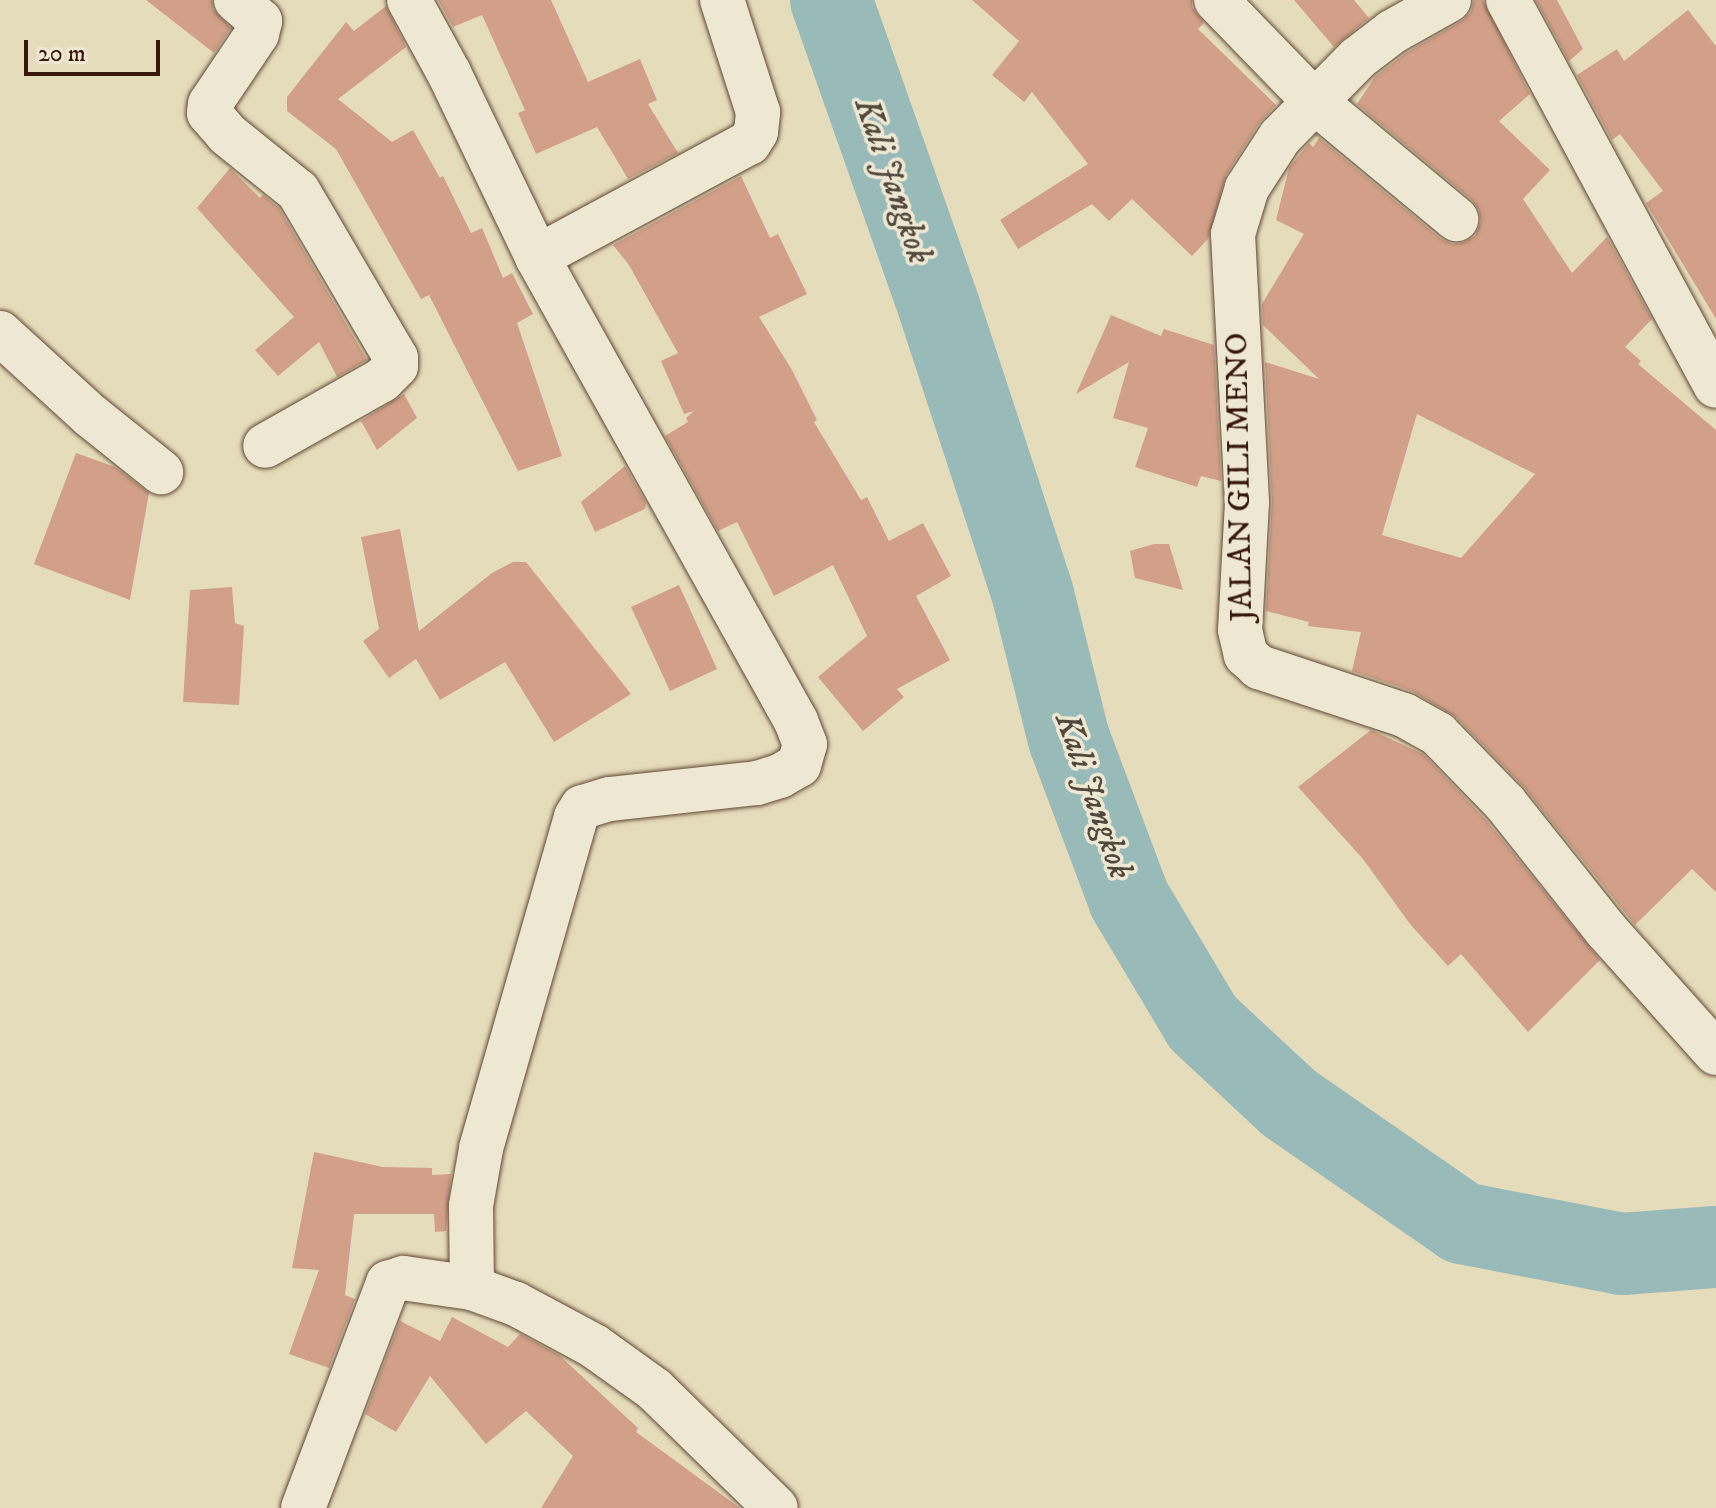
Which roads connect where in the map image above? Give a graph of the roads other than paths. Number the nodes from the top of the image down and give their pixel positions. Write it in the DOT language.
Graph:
graph roads {
  1 [pos="236,0"];
  2 [pos="409,0"];
  3 [pos="722,0"];
  4 [pos="1216,0"];
  5 [pos="1449,0"];
  6 [pos="1508,0"];
  7 [pos="1314,101"];
  8 [pos="1456,219"];
  9 [pos="537,257"];
  10 [pos="0,333"];
  11 [pos="1716,386"];
  12 [pos="265,446"];
  13 [pos="161,472"];
  14 [pos="1716,1053"];
  15 [pos="472,1288"];
  16 [pos="303,1508"];
  17 [pos="776,1508"];
  1 -- 12 [label="street"];
  2 -- 9 [label="street"];
  3 -- 9 [label="street"];
  4 -- 7 [label="street"];
  5 -- 7 [label="street, JALAN GILI MENO"];
  6 -- 11 [label="street"];
  7 -- 8 [label="street"];
  7 -- 14 [label="street, JALAN GILI MENO"];
  9 -- 15 [label="street"];
  10 -- 13 [label="street"];
  15 -- 16 [label="street"];
  15 -- 17 [label="street"];
}
